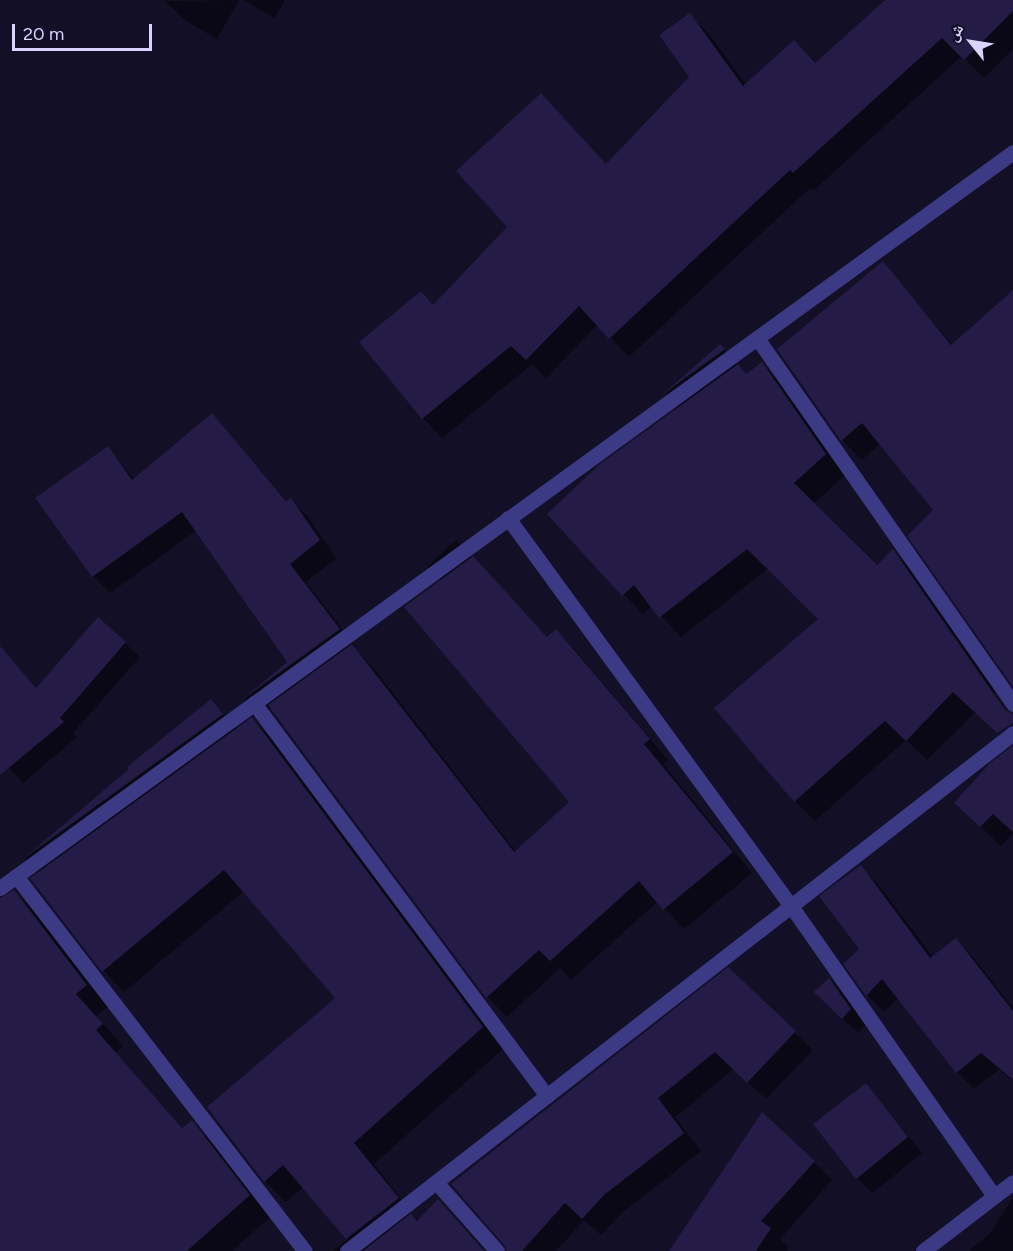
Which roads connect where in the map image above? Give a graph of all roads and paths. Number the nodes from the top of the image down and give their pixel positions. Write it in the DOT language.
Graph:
graph roads {
  1 [pos="1013,152"];
  2 [pos="757,338"];
  3 [pos="508,518"];
  4 [pos="254,703"];
  5 [pos="1013,704"];
  6 [pos="1013,734"];
  7 [pos="16,876"];
  8 [pos="0,888"];
  9 [pos="791,906"];
  10 [pos="547,1095"];
  11 [pos="436,1182"];
  12 [pos="1013,1182"];
  13 [pos="994,1196"];
  14 [pos="305,1251"];
  15 [pos="347,1251"];
  16 [pos="497,1251"];
  17 [pos="923,1251"];
  1 -- 2 [label="street"];
  2 -- 3 [label="street"];
  2 -- 5 [label="street"];
  3 -- 4 [label="street"];
  3 -- 9 [label="street"];
  4 -- 7 [label="street"];
  4 -- 10 [label="street"];
  6 -- 9 [label="street"];
  7 -- 8 [label="street"];
  7 -- 14 [label="street"];
  9 -- 10 [label="street"];
  9 -- 13 [label="street"];
  10 -- 11 [label="street"];
  11 -- 15 [label="street"];
  11 -- 16 [label="street"];
  12 -- 13 [label="street"];
  13 -- 17 [label="street"];
}
